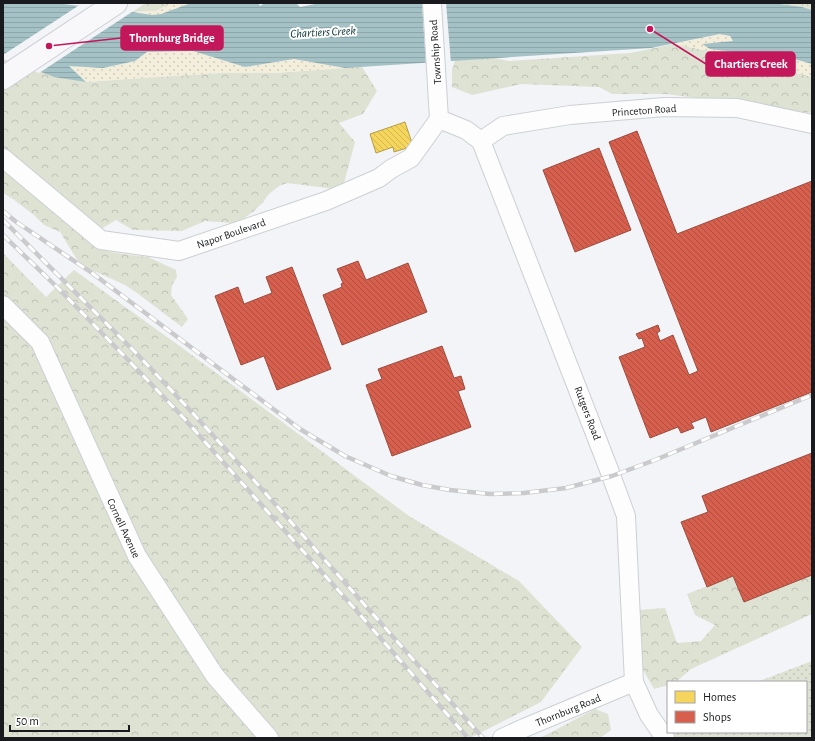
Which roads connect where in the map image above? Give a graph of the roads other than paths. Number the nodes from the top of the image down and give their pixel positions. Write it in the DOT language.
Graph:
graph roads {
  1 [pos="116,3"];
  2 [pos="432,3"];
  3 [pos="3,78"];
  4 [pos="439,110"];
  5 [pos="812,124"];
  6 [pos="481,141"];
  7 [pos="3,158"];
  8 [pos="3,305"];
  9 [pos="634,682"];
  10 [pos="269,738"];
  11 [pos="502,738"];
  12 [pos="665,738"];
  1 -- 3 [label="main road"];
  2 -- 4 [label="street, Township Road"];
  4 -- 6 [label="street"];
  4 -- 7 [label="street, Napor Boulevard"];
  5 -- 6 [label="street, Princeton Road"];
  6 -- 9 [label="street, Rutgers Road"];
  8 -- 10 [label="street, Cornell Avenue"];
  9 -- 11 [label="street, Thornburg Road"];
  9 -- 12 [label="street, Rutgers Road"];
}
